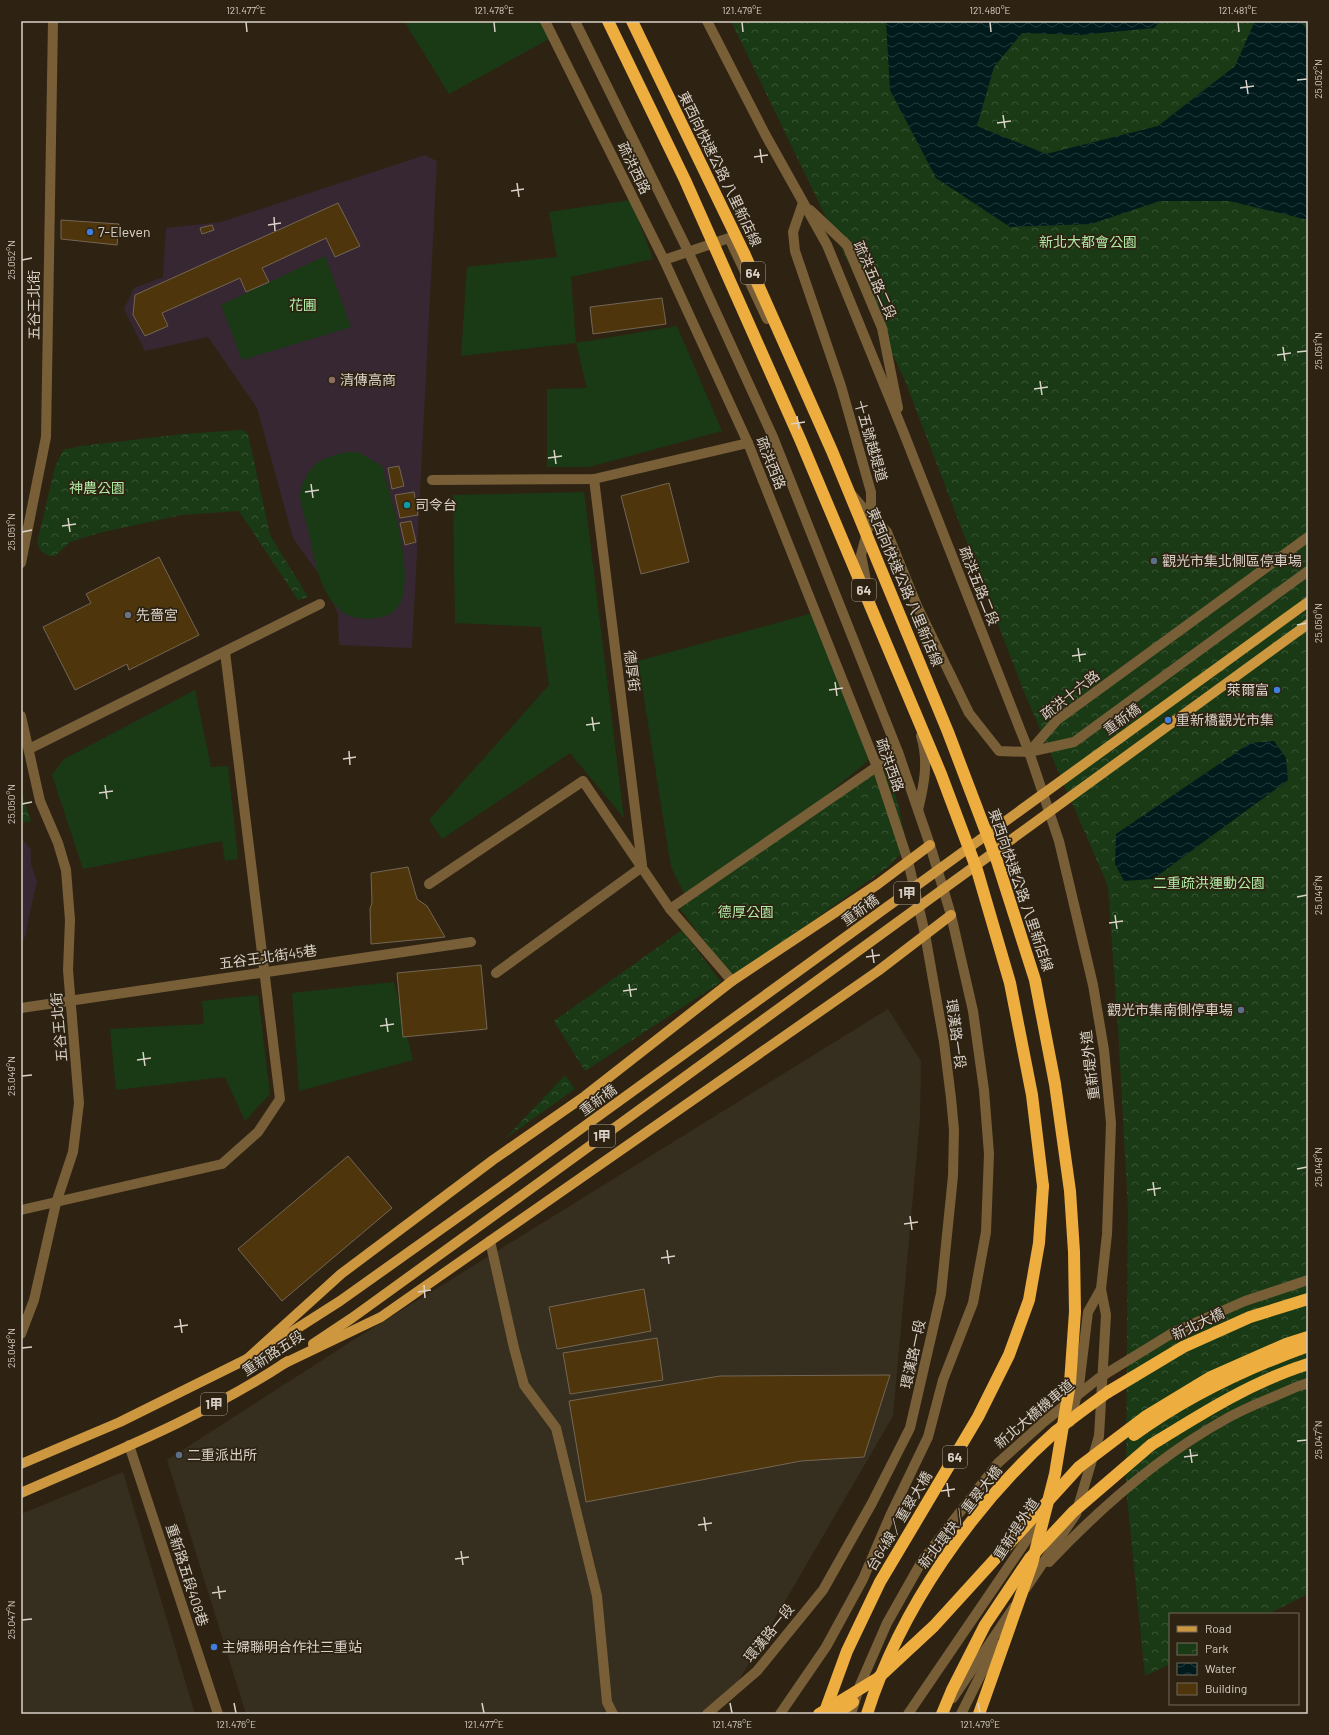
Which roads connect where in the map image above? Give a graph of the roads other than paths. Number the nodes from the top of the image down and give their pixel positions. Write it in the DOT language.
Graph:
graph roads {
  1 [pos="53,21"];
  2 [pos="545,21"];
  3 [pos="575,21"];
  4 [pos="608,21"];
  5 [pos="632,21"];
  6 [pos="707,21"];
  7 [pos="803,203"];
  8 [pos="688,251"];
  9 [pos="664,260"];
  10 [pos="902,431"];
  11 [pos="748,443"];
  12 [pos="594,478"];
  13 [pos="432,480"];
  14 [pos="871,517"];
  15 [pos="1308,537"];
  16 [pos="21,563"];
  17 [pos="1308,571"];
  18 [pos="1308,602"];
  19 [pos="320,604"];
  20 [pos="1308,624"];
  21 [pos="225,652"];
  22 [pos="21,716"];
  23 [pos="28,749"];
  24 [pos="898,752"];
  25 [pos="1029,752"];
  26 [pos="877,767"];
  27 [pos="918,810"];
  28 [pos="930,845"];
  29 [pos="908,861"];
  30 [pos="642,867"];
  31 [pos="429,884"];
  32 [pos="670,909"];
  33 [pos="951,915"];
  34 [pos="925,934"];
  35 [pos="471,942"];
  36 [pos="265,972"];
  37 [pos="496,973"];
  38 [pos="732,981"];
  39 [pos="70,1000"];
  40 [pos="21,1008"];
  41 [pos="506,1183"];
  42 [pos="56,1203"];
  43 [pos="21,1210"];
  44 [pos="490,1241"];
  45 [pos="1308,1280"];
  46 [pos="1101,1289"];
  47 [pos="1308,1299"];
  48 [pos="21,1334"];
  49 [pos="1308,1337"];
  50 [pos="1308,1346"];
  51 [pos="245,1361"];
  52 [pos="283,1364"];
  53 [pos="1308,1364"];
  54 [pos="1308,1383"];
  55 [pos="1108,1392"];
  56 [pos="129,1445"];
  57 [pos="21,1464"];
  58 [pos="21,1493"];
  59 [pos="218,1714"];
  60 [pos="613,1714"];
  61 [pos="707,1714"];
  62 [pos="780,1714"];
  63 [pos="820,1714"];
  64 [pos="824,1714"];
  65 [pos="836,1714"];
  66 [pos="850,1714"];
  67 [pos="867,1714"];
  68 [pos="908,1714"];
  69 [pos="942,1714"];
  70 [pos="961,1714"];
  71 [pos="979,1714"];
  1 -- 16 [label="street, 五谷王北街"];
  2 -- 9 [label="street, 疏洪西路"];
  3 -- 8 [label="street, 疏洪西路"];
  4 -- 64 [label="highway, 台64線／重翠大橋 / 64, bridge"];
  5 -- 71 [label="highway, 東西向快速公路 八里新店線 / 64, bridge"];
  6 -- 7 [label="street, 疏洪五路二段"];
  7 -- 10 [label="street, 疏洪五路二段"];
  7 -- 10 [label="street, 疏洪五路二段"];
  7 -- 14 [label="street, 十五號越堤道"];
  8 -- 9 [label="street"];
  8 -- 14 [label="street"];
  8 -- 24 [label="street, 疏洪西路"];
  9 -- 11 [label="street, 疏洪西路"];
  10 -- 25 [label="street, 疏洪五路二段"];
  11 -- 12 [label="street"];
  11 -- 26 [label="street, 疏洪西路"];
  12 -- 13 [label="street"];
  12 -- 30 [label="street, 德厚街"];
  14 -- 25 [label="street"];
  14 -- 27 [label="street, 十五號越堤道"];
  15 -- 25 [label="street, 疏洪十六路"];
  17 -- 25 [label="street"];
  18 -- 41 [label="main road, 重新橋 / 1甲, bridge"];
  19 -- 21 [label="street"];
  20 -- 52 [label="main road, 重新路五段 / 1甲, bridge"];
  21 -- 23 [label="street"];
  21 -- 36 [label="street"];
  22 -- 23 [label="street, 五谷王北街"];
  23 -- 39 [label="street, 五谷王北街"];
  24 -- 26 [label="street"];
  24 -- 27 [label="street, 疏洪西路"];
  25 -- 46 [label="street, 重新堤外道"];
  26 -- 29 [label="street, 疏洪西路"];
  26 -- 32 [label="street"];
  27 -- 28 [label="street, 疏洪西路"];
  28 -- 29 [label="main road"];
  28 -- 33 [label="street, 疏洪西路"];
  29 -- 34 [label="street, 疏洪西路"];
  29 -- 38 [label="main road"];
  30 -- 31 [label="street"];
  30 -- 32 [label="street"];
  30 -- 37 [label="street"];
  32 -- 38 [label="street"];
  33 -- 34 [label="main road"];
  33 -- 62 [label="street, 環漢路一段"];
  34 -- 44 [label="main road"];
  34 -- 61 [label="street, 環漢路一段"];
  35 -- 36 [label="street, 五谷王北街45巷"];
  36 -- 39 [label="street, 五谷王北街45巷"];
  36 -- 42 [label="street"];
  38 -- 51 [label="main road"];
  39 -- 40 [label="street, 五谷王北街45巷"];
  39 -- 42 [label="street, 五谷王北街"];
  41 -- 51 [label="main road, 重新路五段 / 1甲"];
  42 -- 43 [label="street"];
  42 -- 48 [label="street, 五谷王北街"];
  44 -- 52 [label="main road"];
  44 -- 60 [label="street"];
  45 -- 66 [label="street, 新北大橋機車道, bridge"];
  46 -- 68 [label="street, 重新堤外道"];
  46 -- 69 [label="street, 重新堤外道"];
  47 -- 55 [label="highway, 新北大橋"];
  49 -- 63 [label="highway, bridge"];
  50 -- 65 [label="highway, bridge"];
  51 -- 57 [label="main road, 重新路五段 / 1甲"];
  52 -- 56 [label="main road, 重新路五段 / 1甲"];
  53 -- 69 [label="highway, bridge"];
  54 -- 70 [label="street, bridge"];
  55 -- 67 [label="highway, 新北環快／重翠大橋, bridge"];
  56 -- 58 [label="main road, 重新路五段 / 1甲"];
  56 -- 59 [label="street, 重新路五段408巷"];
}
